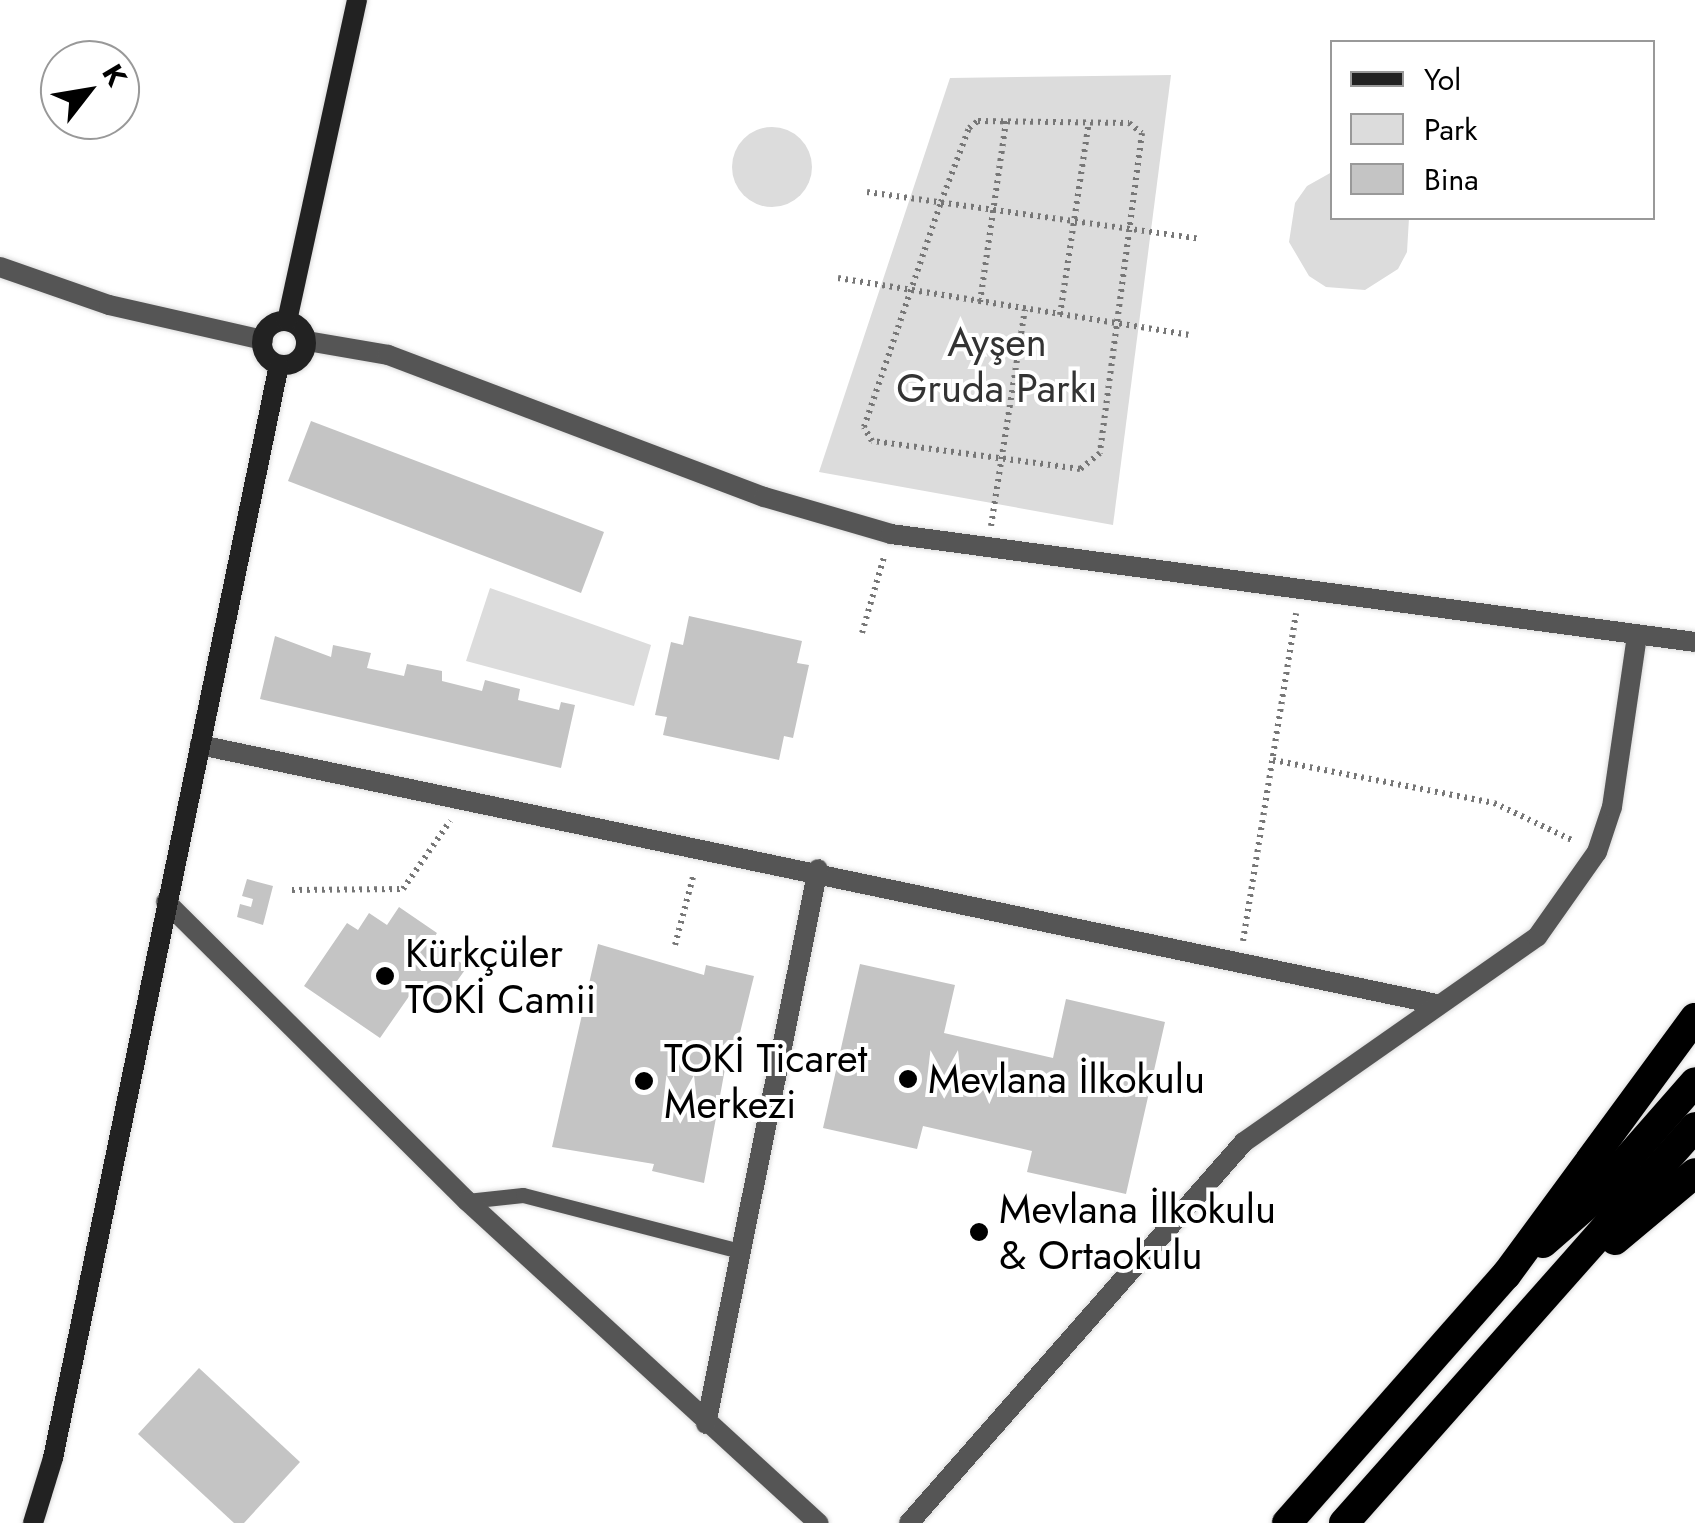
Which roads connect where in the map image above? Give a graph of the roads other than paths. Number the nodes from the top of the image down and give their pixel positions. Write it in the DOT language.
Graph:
graph roads {
  1 [pos="357,0"];
  2 [pos="0,267"];
  3 [pos="287,321"];
  4 [pos="263,340"];
  5 [pos="306,340"];
  6 [pos="280,365"];
  7 [pos="1637,636"];
  8 [pos="1695,642"];
  9 [pos="200,745"];
  10 [pos="818,869"];
  11 [pos="166,902"];
  12 [pos="1438,1004"];
  13 [pos="1695,1018"];
  14 [pos="1695,1082"];
  15 [pos="1695,1127"];
  16 [pos="1695,1173"];
  17 [pos="467,1201"];
  18 [pos="740,1251"];
  19 [pos="1506,1275"];
  20 [pos="1569,1275"];
  21 [pos="706,1424"];
  22 [pos="33,1523"];
  23 [pos="819,1523"];
  24 [pos="908,1523"];
  25 [pos="1287,1523"];
  26 [pos="1344,1523"];
  1 -- 3 [label="main road"];
  2 -- 4 [label="street"];
  3 -- 4 [label="main road"];
  3 -- 5 [label="main road"];
  4 -- 6 [label="main road"];
  5 -- 6 [label="main road"];
  5 -- 7 [label="street"];
  6 -- 9 [label="main road"];
  7 -- 8 [label="street"];
  7 -- 12 [label="street"];
  9 -- 10 [label="street"];
  9 -- 11 [label="main road"];
  10 -- 12 [label="street"];
  10 -- 18 [label="street"];
  11 -- 17 [label="street"];
  11 -- 22 [label="main road"];
  12 -- 24 [label="street"];
  13 -- 19 [label="highway"];
  14 -- 19 [label="highway"];
  15 -- 20 [label="highway"];
  16 -- 20 [label="highway"];
  17 -- 18 [label="lane"];
  17 -- 21 [label="street"];
  18 -- 21 [label="street"];
  19 -- 25 [label="highway"];
  20 -- 26 [label="highway"];
  21 -- 23 [label="street"];
}
